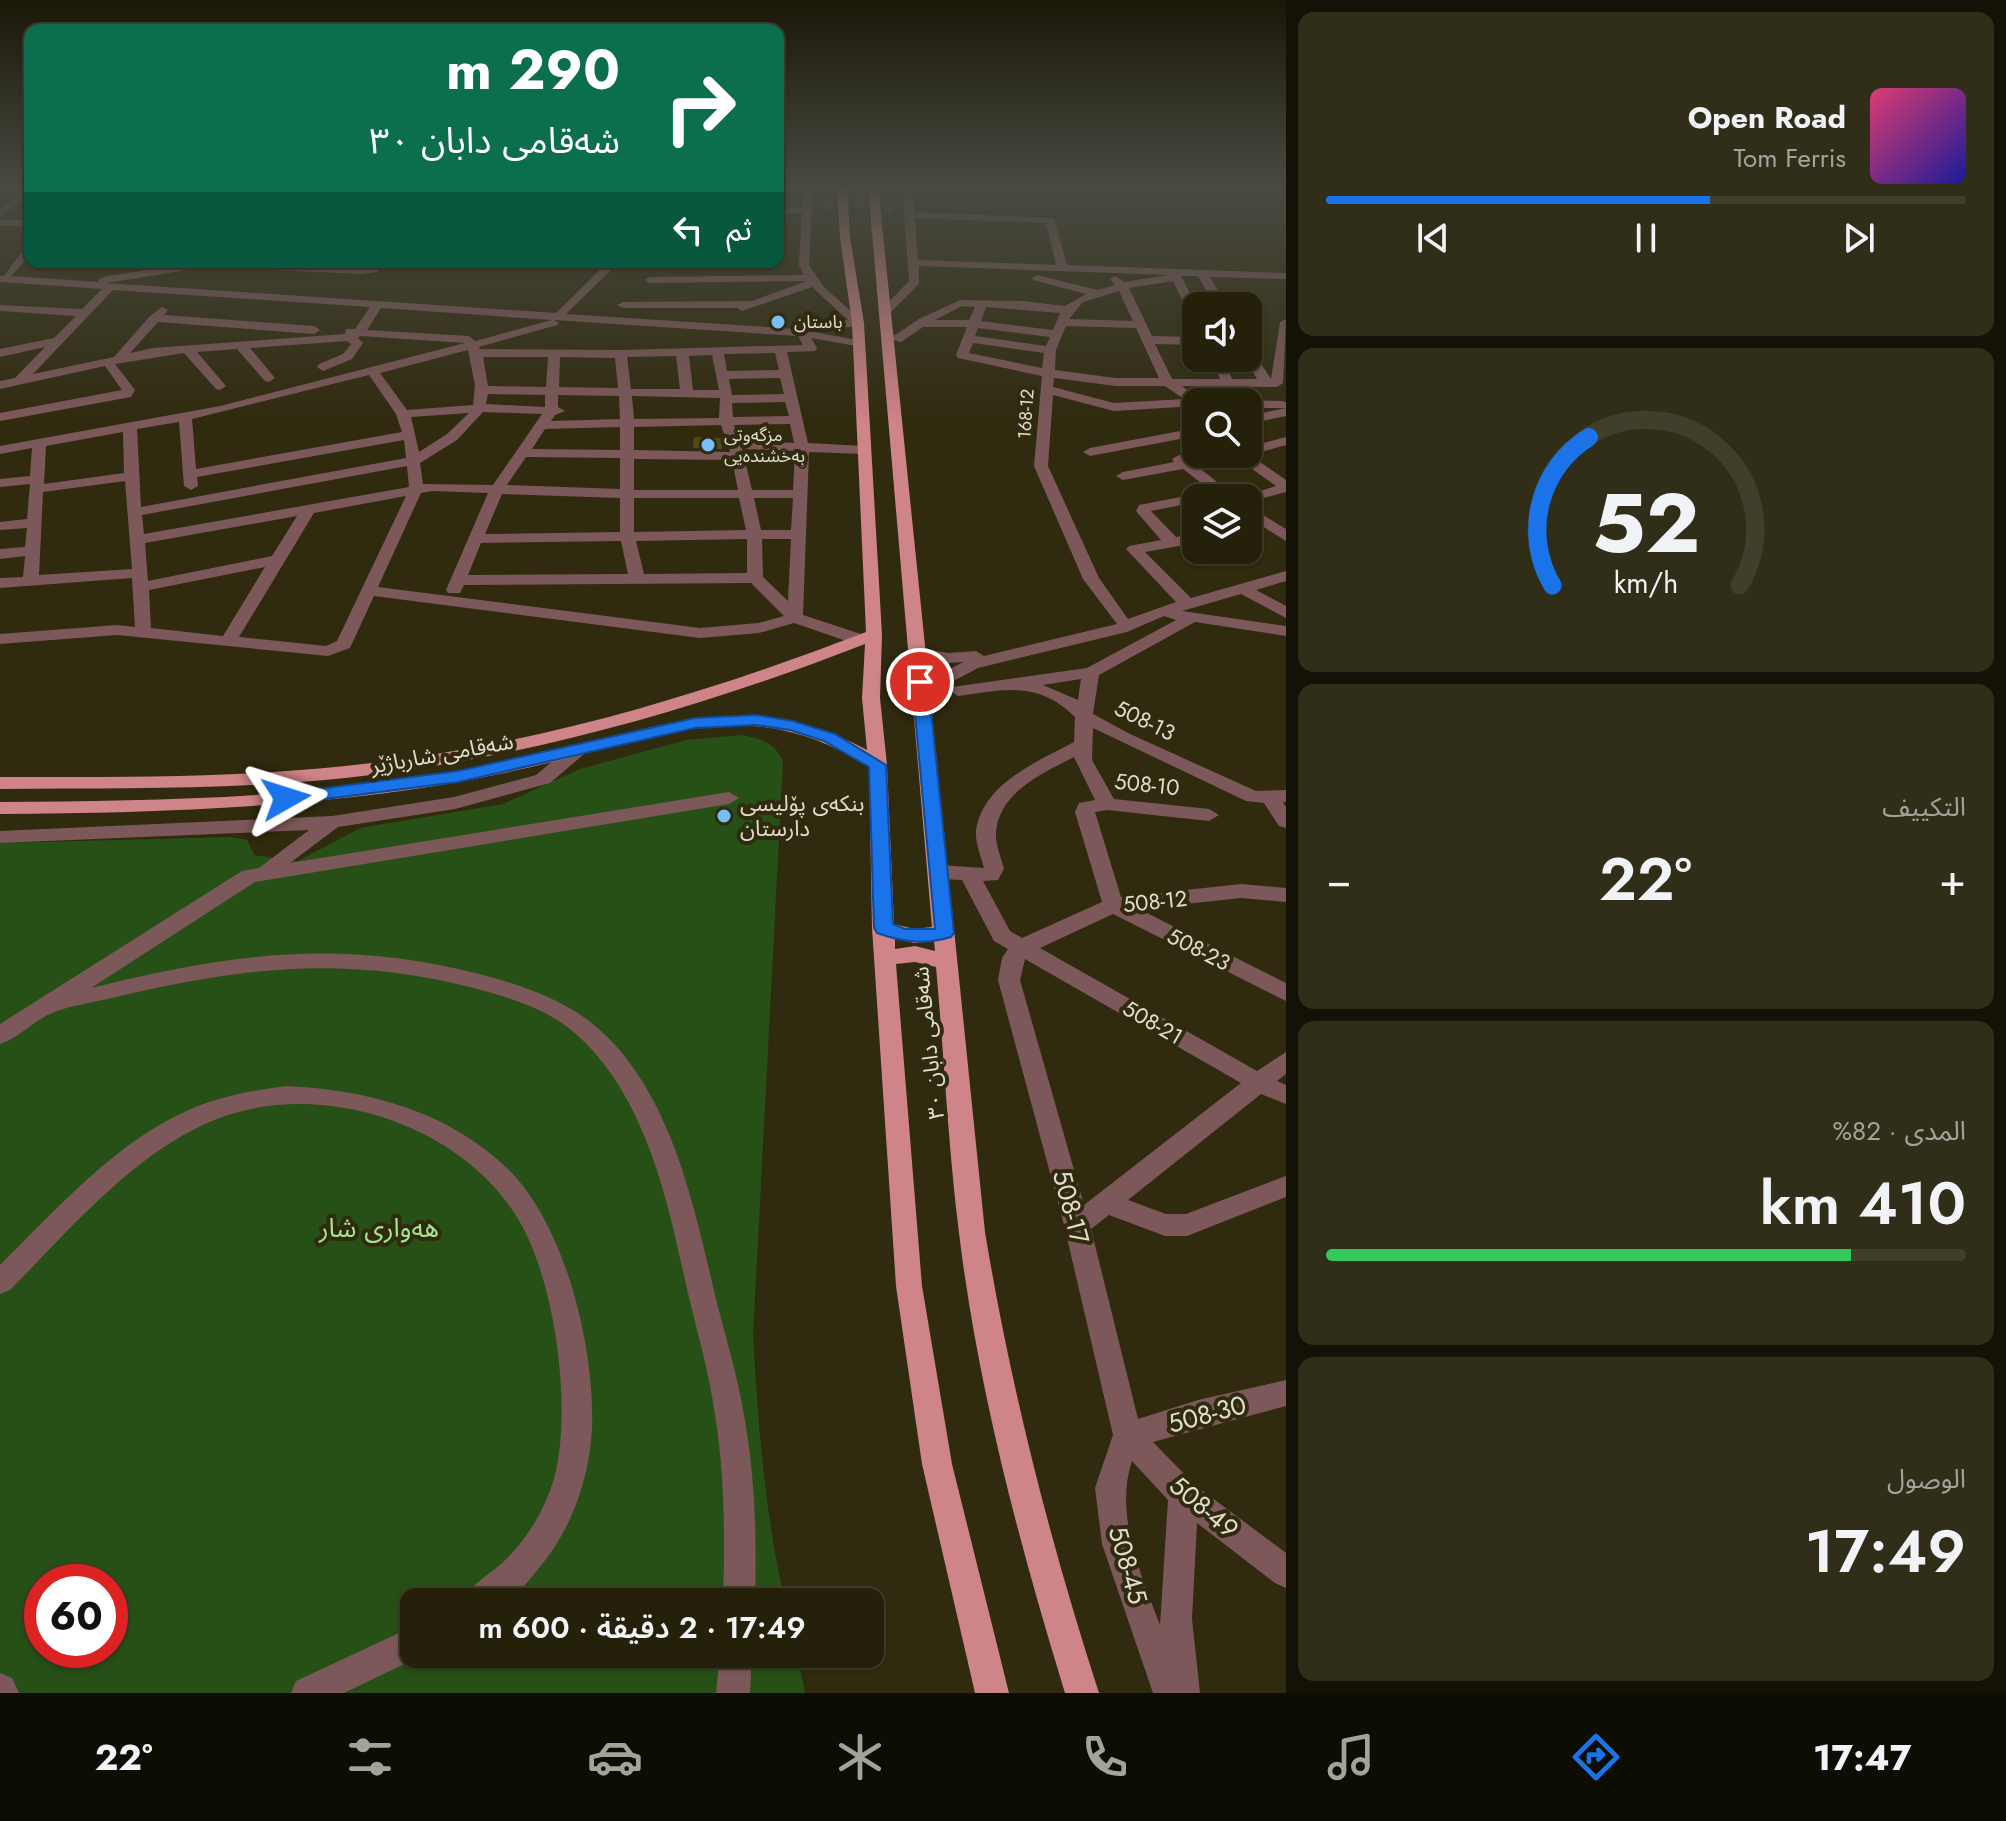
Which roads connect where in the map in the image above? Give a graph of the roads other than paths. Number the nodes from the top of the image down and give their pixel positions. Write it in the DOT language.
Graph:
graph roads {
  1 [pos="804,265"];
  2 [pos="852,265"];
  3 [pos="881,265"];
  4 [pos="906,265"];
  5 [pos="915,265"];
  6 [pos="943,265"];
  7 [pos="1062,267"];
  8 [pos="179,268"];
  9 [pos="309,268"];
  10 [pos="376,268"];
  11 [pos="609,268"];
  12 [pos="755,268"];
  13 [pos="1105,269"];
  14 [pos="659,271"];
  15 [pos="1039,272"];
  16 [pos="1202,273"];
  17 [pos="1175,274"];
  18 [pos="3,276"];
  19 [pos="1286,276"];
  20 [pos="811,278"];
  21 [pos="758,279"];
  22 [pos="650,280"];
  23 [pos="915,282"];
  24 [pos="104,284"];
  25 [pos="1122,286"];
  26 [pos="177,292"];
  27 [pos="1184,292"];
  28 [pos="1213,292"];
  29 [pos="1095,293"];
  30 [pos="266,295"];
  31 [pos="982,302"];
  32 [pos="753,304"];
  33 [pos="1023,304"];
  34 [pos="377,305"];
  35 [pos="623,305"];
  36 [pos="0,308"];
  37 [pos="886,311"];
  38 [pos="85,313"];
  39 [pos="497,314"];
  40 [pos="612,315"];
  41 [pos="566,316"];
  42 [pos="154,318"];
  43 [pos="708,321"];
  44 [pos="1061,322"];
  45 [pos="920,323"];
  46 [pos="1286,323"];
  47 [pos="976,324"];
  48 [pos="1141,325"];
  49 [pos="803,330"];
  50 [pos="858,333"];
  51 [pos="355,334"];
  52 [pos="0,337"];
  53 [pos="889,338"];
  54 [pos="970,339"];
  55 [pos="60,340"];
  56 [pos="1148,340"];
  57 [pos="1182,341"];
  58 [pos="241,346"];
  59 [pos="477,346"];
  60 [pos="187,349"];
  61 [pos="780,349"];
  62 [pos="1050,350"];
  63 [pos="717,351"];
  64 [pos="682,352"];
  65 [pos="1,353"];
  66 [pos="621,354"];
  67 [pos="554,355"];
  68 [pos="113,359"];
  69 [pos="323,367"];
  70 [pos="373,372"];
  71 [pos="1223,372"];
  72 [pos="1258,372"];
  73 [pos="1047,373"];
  74 [pos="117,374"];
  75 [pos="786,374"];
  76 [pos="722,375"];
  77 [pos="269,378"];
  78 [pos="20,380"];
  79 [pos="1167,382"];
  80 [pos="1228,383"];
  81 [pos="1265,383"];
  82 [pos="0,385"];
  83 [pos="220,386"];
  84 [pos="1046,389"];
  85 [pos="482,390"];
  86 [pos="552,392"];
  87 [pos="1182,392"];
  88 [pos="626,394"];
  89 [pos="687,394"];
  90 [pos="0,395"];
  91 [pos="726,396"];
  92 [pos="792,398"];
  93 [pos="1182,403"];
  94 [pos="1262,404"];
  95 [pos="1286,405"];
  96 [pos="480,408"];
  97 [pos="551,411"];
  98 [pos="1286,412"];
  99 [pos="862,413"];
  100 [pos="403,414"];
  101 [pos="896,415"];
  102 [pos="0,417"];
  103 [pos="185,417"];
  104 [pos="627,417"];
  105 [pos="1262,417"];
  106 [pos="796,420"];
  107 [pos="726,422"];
  108 [pos="540,425"];
  109 [pos="130,427"];
  110 [pos="410,435"];
  111 [pos="1182,435"];
  112 [pos="1155,441"];
  113 [pos="1286,441"];
  114 [pos="39,443"];
  115 [pos="802,447"];
  116 [pos="1262,447"];
  117 [pos="0,450"];
  118 [pos="735,450"];
  119 [pos="864,450"];
  120 [pos="1090,452"];
  121 [pos="523,453"];
  122 [pos="629,457"];
  123 [pos="413,461"];
  124 [pos="1182,461"];
  125 [pos="1182,465"];
  126 [pos="1191,468"];
  127 [pos="1256,468"];
  128 [pos="190,474"];
  129 [pos="130,476"];
  130 [pos="1123,476"];
  131 [pos="0,483"];
  132 [pos="37,484"];
  133 [pos="1212,484"];
  134 [pos="416,489"];
  135 [pos="1284,490"];
  136 [pos="496,491"];
  137 [pos="746,493"];
  138 [pos="627,494"];
  139 [pos="800,494"];
  140 [pos="1262,495"];
  141 [pos="1182,501"];
  142 [pos="192,502"];
  143 [pos="310,507"];
  144 [pos="135,512"];
  145 [pos="1262,518"];
  146 [pos="36,523"];
  147 [pos="0,526"];
  148 [pos="1282,529"];
  149 [pos="1262,530"];
  150 [pos="754,534"];
  151 [pos="798,534"];
  152 [pos="627,535"];
  153 [pos="474,539"];
  154 [pos="137,540"];
  155 [pos="1182,540"];
  156 [pos="1171,541"];
  157 [pos="33,551"];
  158 [pos="0,554"];
  159 [pos="277,560"];
  160 [pos="755,578"];
  161 [pos="1284,579"];
  162 [pos="142,580"];
  163 [pos="458,580"];
  164 [pos="637,580"];
  165 [pos="31,581"];
  166 [pos="0,583"];
  167 [pos="1245,590"];
  168 [pos="369,591"];
  169 [pos="449,601"];
  170 [pos="1191,611"];
  171 [pos="1157,613"];
  172 [pos="1286,613"];
  173 [pos="795,618"];
  174 [pos="1121,620"];
  175 [pos="143,631"];
  176 [pos="1286,631"];
  177 [pos="868,638"];
  178 [pos="0,639"];
  179 [pos="229,639"];
  180 [pos="917,651"];
  181 [pos="1091,673"];
  182 [pos="1020,682"];
  183 [pos="958,691"];
  184 [pos="922,713"];
  185 [pos="1084,716"];
  186 [pos="1082,745"];
  187 [pos="576,751"];
  188 [pos="878,765"];
  189 [pos="0,783"];
  190 [pos="1270,797"];
  191 [pos="729,798"];
  192 [pos="1107,804"];
  193 [pos="0,808"];
  194 [pos="1209,815"];
  195 [pos="332,822"];
  196 [pos="1286,822"];
  197 [pos="0,837"];
  198 [pos="265,872"];
  199 [pos="938,872"];
  200 [pos="969,874"];
  201 [pos="1286,895"];
  202 [pos="1113,905"];
  203 [pos="883,928"];
  204 [pos="945,933"];
  205 [pos="1022,947"];
  206 [pos="885,958"];
  207 [pos="946,962"];
  208 [pos="1286,993"];
  209 [pos="44,1007"];
  210 [pos="0,1035"];
  211 [pos="1286,1061"];
  212 [pos="1256,1081"];
  213 [pos="1286,1095"];
  214 [pos="1286,1186"];
  215 [pos="1105,1202"];
  216 [pos="1077,1225"];
  217 [pos="0,1282"];
  218 [pos="1286,1393"];
  219 [pos="1128,1436"];
  220 [pos="1184,1495"];
  221 [pos="1286,1572"];
  222 [pos="499,1588"];
  223 [pos="740,1588"];
  224 [pos="400,1649"];
  225 [pos="735,1668"];
  226 [pos="308,1693"];
  227 [pos="733,1693"];
  228 [pos="992,1693"];
  229 [pos="1082,1693"];
  230 [pos="1170,1693"];
  231 [pos="1183,1693"];
  1 -- 20 [label="street"];
  2 -- 50 [label="main road, شەقامی دابان ٣٠"];
  3 -- 37 [label="main road, شەقامی دابان ٣٠"];
  4 -- 23 [label="street"];
  5 -- 23 [label="street"];
  6 -- 15 [label="street"];
  7 -- 13 [label="street"];
  7 -- 15 [label="street"];
  8 -- 24 [label="street"];
  9 -- 10 [label="street"];
  11 -- 41 [label="street"];
  12 -- 21 [label="street"];
  13 -- 17 [label="street"];
  13 -- 25 [label="street"];
  14 -- 22 [label="street"];
  15 -- 29 [label="street"];
  15 -- 33 [label="street"];
  16 -- 17 [label="street"];
  16 -- 19 [label="street"];
  16 -- 28 [label="street"];
  17 -- 25 [label="street"];
  17 -- 27 [label="street"];
  18 -- 24 [label="street"];
  20 -- 21 [label="street"];
  20 -- 32 [label="street"];
  20 -- 50 [label="street"];
  21 -- 22 [label="street"];
  22 -- 35 [label="street"];
  23 -- 37 [label="street"];
  24 -- 26 [label="street"];
  24 -- 30 [label="street"];
  24 -- 38 [label="street"];
  25 -- 29 [label="street"];
  25 -- 48 [label="street"];
  26 -- 30 [label="street"];
  26 -- 42 [label="street"];
  29 -- 44 [label="street"];
  30 -- 34 [label="street"];
  30 -- 41 [label="street"];
  31 -- 33 [label="street"];
  31 -- 45 [label="street"];
  31 -- 47 [label="street"];
  32 -- 35 [label="street"];
  32 -- 43 [label="street"];
  33 -- 44 [label="street"];
  34 -- 39 [label="street"];
  34 -- 51 [label="street"];
  35 -- 40 [label="street"];
  36 -- 38 [label="street"];
  37 -- 53 [label="main road, شەقامی دابان ٣٠"];
  38 -- 55 [label="street"];
  39 -- 41 [label="street"];
  39 -- 59 [label="street"];
  40 -- 41 [label="street"];
  40 -- 43 [label="street"];
  41 -- 49 [label="street"];
  41 -- 59 [label="street"];
  42 -- 51 [label="street"];
  42 -- 68 [label="street"];
  43 -- 49 [label="street"];
  44 -- 47 [label="street"];
  44 -- 48 [label="street"];
  44 -- 62 [label="street, 168-12"];
  45 -- 47 [label="street"];
  45 -- 53 [label="street"];
  46 -- 81 [label="street"];
  47 -- 54 [label="street"];
  48 -- 56 [label="street"];
  49 -- 50 [label="street"];
  49 -- 50 [label="street"];
  49 -- 61 [label="street"];
  50 -- 99 [label="main road, شەقامی دابان ٣٠"];
  51 -- 58 [label="street"];
  51 -- 59 [label="street"];
  51 -- 69 [label="street"];
  52 -- 65 [label="street"];
  53 -- 101 [label="main road, شەقامی دابان ٣٠"];
  54 -- 62 [label="street"];
  54 -- 73 [label="street"];
  55 -- 65 [label="street"];
  55 -- 78 [label="street"];
  56 -- 57 [label="street"];
  56 -- 79 [label="street"];
  58 -- 60 [label="street"];
  58 -- 77 [label="street"];
  59 -- 67 [label="street"];
  59 -- 70 [label="street"];
  59 -- 85 [label="street"];
  60 -- 68 [label="street"];
  60 -- 83 [label="street"];
  61 -- 63 [label="street"];
  61 -- 75 [label="street"];
  62 -- 73 [label="street, 168-12"];
  63 -- 64 [label="street"];
  63 -- 76 [label="street"];
  64 -- 66 [label="street"];
  64 -- 89 [label="street"];
  66 -- 67 [label="street"];
  66 -- 88 [label="street"];
  67 -- 86 [label="street"];
  68 -- 74 [label="street"];
  68 -- 78 [label="street"];
  70 -- 100 [label="street"];
  70 -- 103 [label="street"];
  71 -- 80 [label="street"];
  72 -- 81 [label="street"];
  73 -- 79 [label="street"];
  73 -- 84 [label="street, 168-12"];
  74 -- 90 [label="street"];
  74 -- 102 [label="street"];
  75 -- 76 [label="street"];
  75 -- 92 [label="street"];
  76 -- 91 [label="street"];
  78 -- 82 [label="street"];
  79 -- 80 [label="street"];
  79 -- 87 [label="street"];
  80 -- 81 [label="street"];
  84 -- 93 [label="street"];
  84 -- 174 [label="street, 168-12"];
  85 -- 86 [label="street"];
  85 -- 96 [label="street"];
  86 -- 88 [label="street"];
  86 -- 97 [label="street"];
  88 -- 89 [label="street"];
  88 -- 104 [label="street"];
  89 -- 91 [label="street"];
  91 -- 92 [label="street"];
  91 -- 107 [label="street"];
  92 -- 106 [label="street"];
  94 -- 95 [label="street"];
  96 -- 97 [label="street"];
  96 -- 100 [label="street"];
  96 -- 123 [label="street"];
  97 -- 104 [label="street"];
  97 -- 108 [label="street"];
  98 -- 105 [label="street"];
  99 -- 101 [label="main road"];
  99 -- 119 [label="main road, شەقامی دابان ٣٠"];
  100 -- 110 [label="street"];
  101 -- 180 [label="main road, شەقامی دابان ٣٠"];
  103 -- 109 [label="street"];
  103 -- 128 [label="street"];
  104 -- 107 [label="street"];
  104 -- 108 [label="street"];
  104 -- 122 [label="street"];
  106 -- 107 [label="street"];
  106 -- 115 [label="street"];
  107 -- 118 [label="street"];
  108 -- 121 [label="street"];
  109 -- 114 [label="street"];
  109 -- 129 [label="street"];
  110 -- 123 [label="street"];
  110 -- 128 [label="street"];
  111 -- 112 [label="street"];
  112 -- 120 [label="street"];
  112 -- 124 [label="street"];
  113 -- 116 [label="street"];
  114 -- 117 [label="street"];
  114 -- 132 [label="street"];
  115 -- 118 [label="street"];
  115 -- 119 [label="street"];
  115 -- 139 [label="street"];
  118 -- 122 [label="street"];
  118 -- 137 [label="street"];
  119 -- 177 [label="main road, شەقامی دابان ٣٠"];
  121 -- 122 [label="street"];
  121 -- 136 [label="street"];
  122 -- 138 [label="street"];
  123 -- 134 [label="street"];
  123 -- 142 [label="street"];
  125 -- 130 [label="street"];
  126 -- 133 [label="street"];
  127 -- 135 [label="street"];
  128 -- 142 [label="street"];
  129 -- 132 [label="street"];
  129 -- 144 [label="street"];
  131 -- 132 [label="street"];
  132 -- 146 [label="street"];
  134 -- 136 [label="street"];
  134 -- 143 [label="street"];
  134 -- 168 [label="street"];
  135 -- 140 [label="street"];
  136 -- 138 [label="street"];
  136 -- 153 [label="street"];
  137 -- 138 [label="street"];
  137 -- 139 [label="street"];
  137 -- 150 [label="street"];
  138 -- 152 [label="street"];
  139 -- 151 [label="street"];
  141 -- 156 [label="street"];
  142 -- 144 [label="street"];
  143 -- 154 [label="street"];
  143 -- 159 [label="street"];
  144 -- 154 [label="street"];
  145 -- 148 [label="street"];
  146 -- 147 [label="street"];
  146 -- 157 [label="street"];
  148 -- 149 [label="street"];
  150 -- 151 [label="street"];
  150 -- 152 [label="street"];
  150 -- 160 [label="street"];
  151 -- 173 [label="street"];
  152 -- 153 [label="street"];
  152 -- 164 [label="street"];
  153 -- 163 [label="street"];
  154 -- 162 [label="street"];
  155 -- 156 [label="street"];
  156 -- 170 [label="street"];
  157 -- 158 [label="street"];
  157 -- 165 [label="street"];
  159 -- 162 [label="street"];
  159 -- 179 [label="street"];
  160 -- 164 [label="street"];
  160 -- 173 [label="street"];
  161 -- 167 [label="street"];
  162 -- 165 [label="street"];
  162 -- 175 [label="street"];
  163 -- 164 [label="street"];
  163 -- 169 [label="street"];
  165 -- 166 [label="street"];
  167 -- 170 [label="street"];
  167 -- 172 [label="street"];
  168 -- 169 [label="street"];
  168 -- 179 [label="street"];
  169 -- 173 [label="street"];
  170 -- 171 [label="street"];
  170 -- 176 [label="street"];
  170 -- 181 [label="street"];
  171 -- 174 [label="street"];
  171 -- 184 [label="street"];
  173 -- 177 [label="street"];
  174 -- 180 [label="street"];
  175 -- 178 [label="street"];
  175 -- 179 [label="street"];
  177 -- 188 [label="main road, شەقامی دابان ٣٠"];
  177 -- 189 [label="main road, شەقامی شارباژێر"];
  180 -- 184 [label="main road, شەقامی دابان ٣٠"];
  181 -- 182 [label="street"];
  181 -- 185 [label="street"];
  182 -- 183 [label="street"];
  182 -- 185 [label="street, 508-13"];
  184 -- 199 [label="main road, شەقامی دابان ٣٠"];
  185 -- 186 [label="street"];
  185 -- 190 [label="street, 508-13"];
  186 -- 192 [label="street"];
  186 -- 200 [label="street"];
  187 -- 188 [label="main road, شەقامی شارباژێر"];
  187 -- 193 [label="main road, شەقامی شارباژێر"];
  187 -- 195 [label="street"];
  188 -- 203 [label="main road, شەقامی دابان ٣٠"];
  190 -- 196 [label="street"];
  191 -- 198 [label="street"];
  192 -- 194 [label="street, 508-10"];
  192 -- 202 [label="street, 508-10"];
  195 -- 197 [label="street"];
  195 -- 198 [label="street"];
  198 -- 209 [label="street"];
  199 -- 200 [label="street"];
  199 -- 204 [label="main road, شەقامی دابان ٣٠"];
  200 -- 205 [label="street, 508-21"];
  201 -- 202 [label="street, 508-12"];
  202 -- 205 [label="street, 508-12"];
  202 -- 208 [label="street, 508-23"];
  203 -- 204 [label="main road"];
  203 -- 206 [label="main road, شەقامی دابان ٣٠"];
  204 -- 207 [label="main road, شەقامی دابان ٣٠"];
  205 -- 212 [label="street, 508-21"];
  205 -- 216 [label="street, 508-17"];
  206 -- 207 [label="main road"];
  206 -- 228 [label="main road, شەقامی دابان ٣٠"];
  207 -- 229 [label="main road, شەقامی دابان ٣٠"];
  209 -- 210 [label="street"];
  209 -- 223 [label="street"];
  211 -- 212 [label="street"];
  212 -- 213 [label="street, 508-21"];
  212 -- 215 [label="street"];
  214 -- 215 [label="street"];
  215 -- 216 [label="street"];
  216 -- 219 [label="street, 508-17"];
  217 -- 222 [label="street"];
  218 -- 219 [label="street, 508-30"];
  219 -- 220 [label="street, 508-49"];
  219 -- 230 [label="street, 508-45"];
  220 -- 221 [label="street, 508-49"];
  220 -- 231 [label="street"];
  224 -- 226 [label="street"];
  225 -- 227 [label="street"];
}
